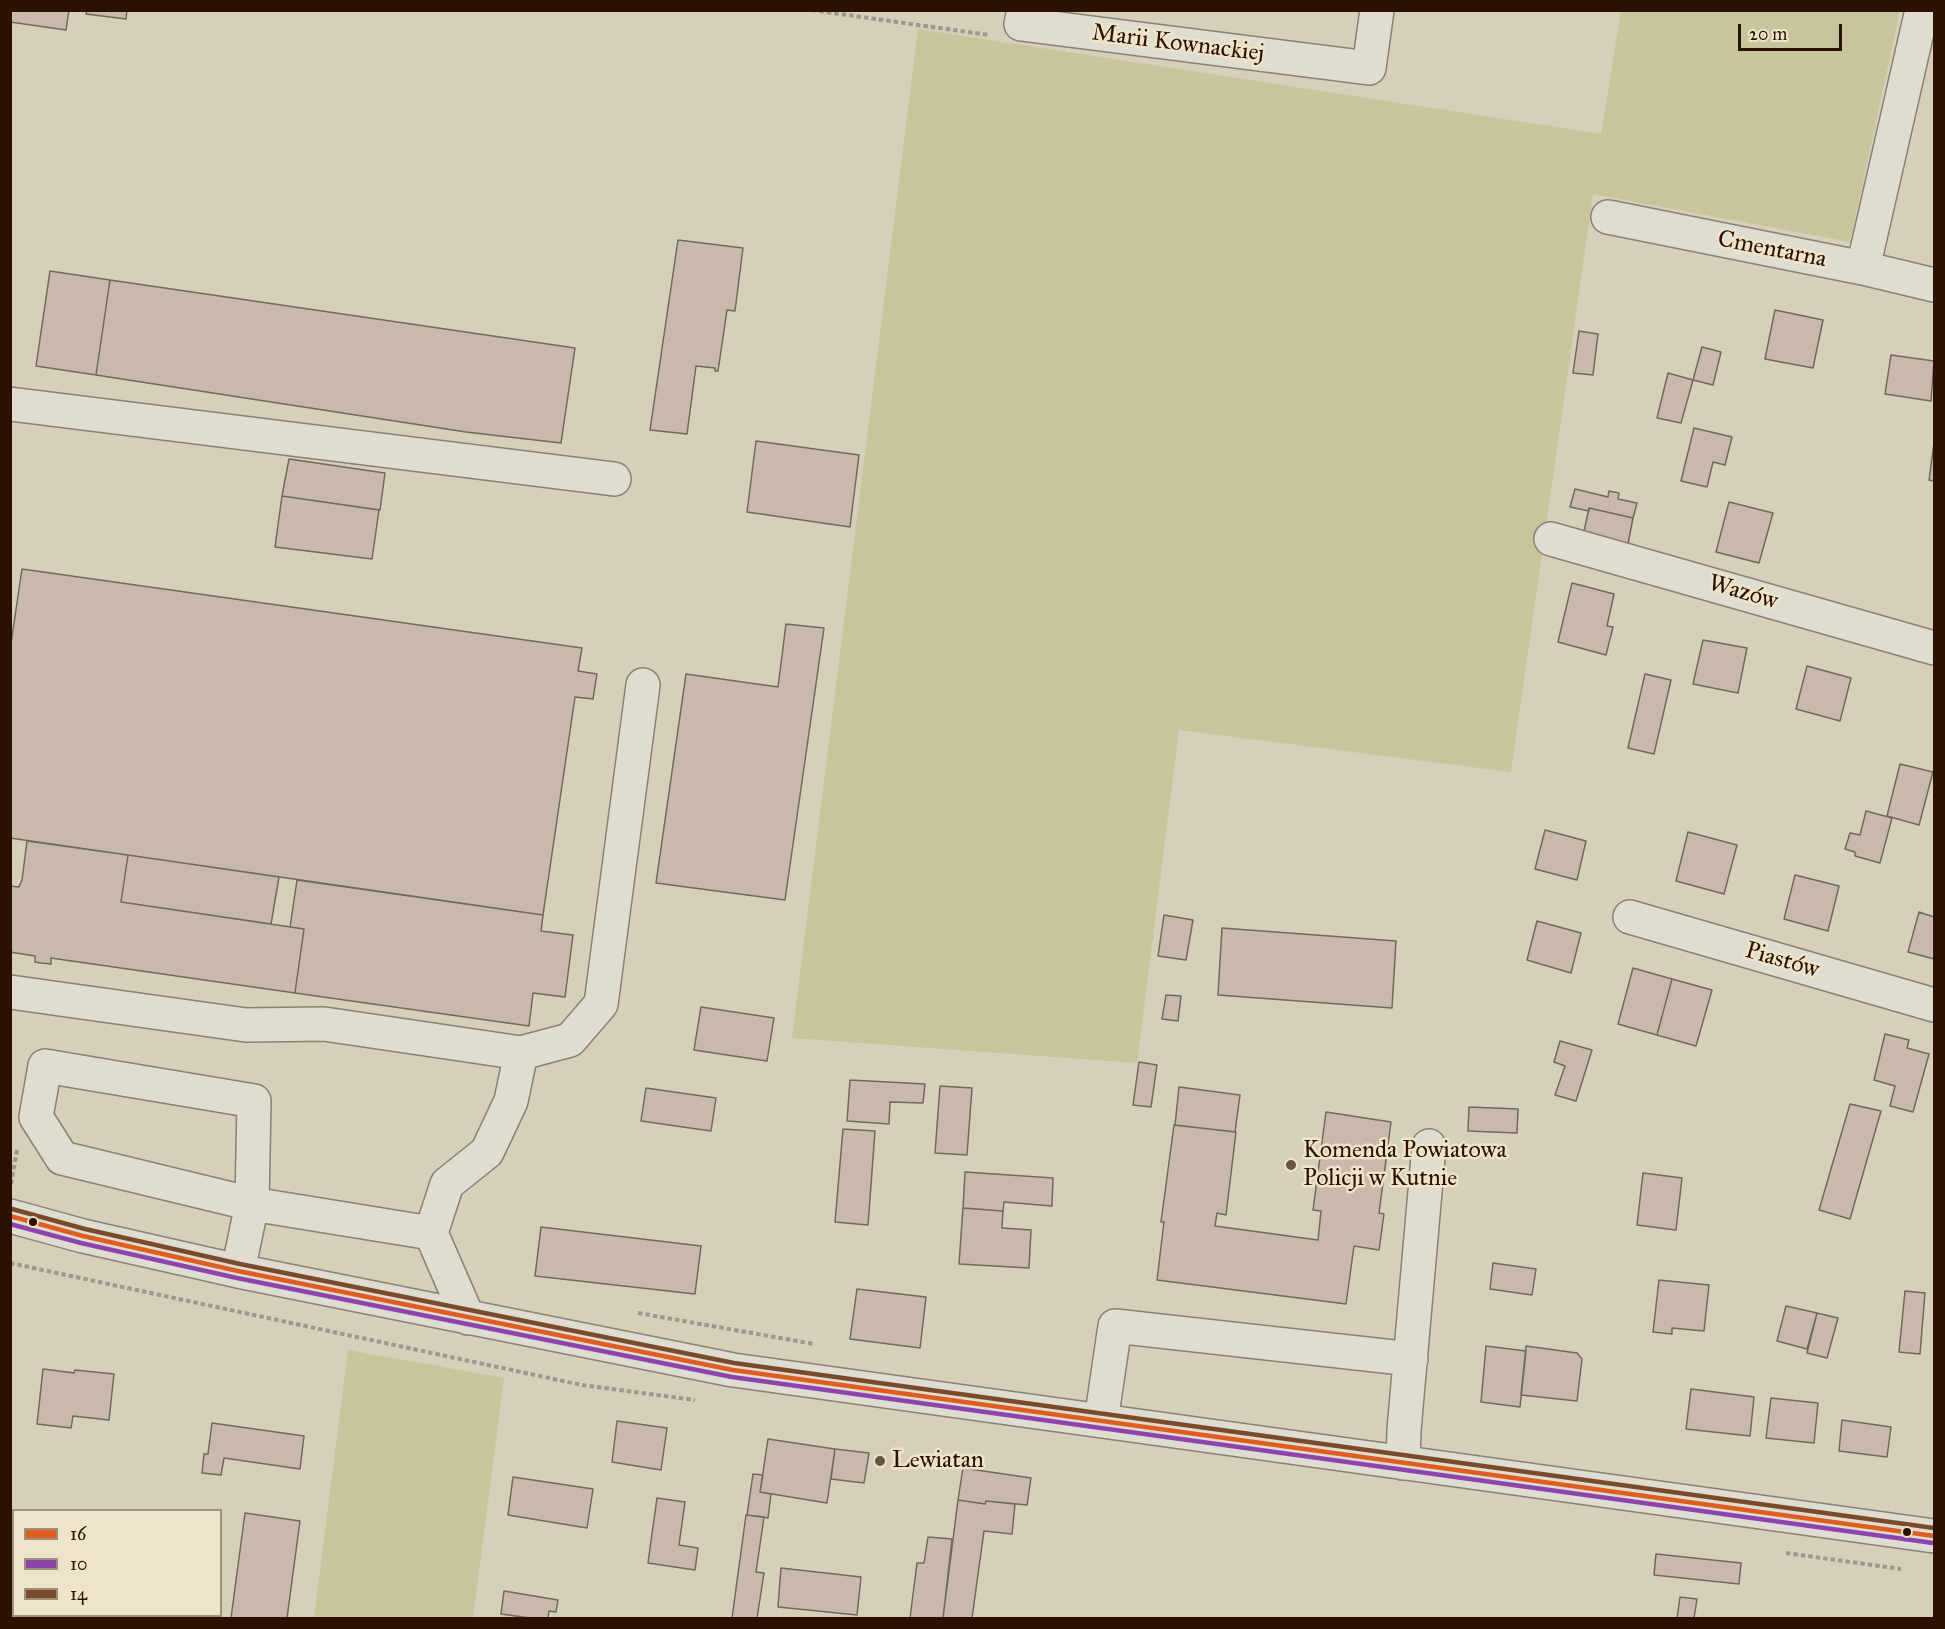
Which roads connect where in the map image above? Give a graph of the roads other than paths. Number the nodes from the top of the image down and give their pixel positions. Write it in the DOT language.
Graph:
graph roads {
  1 [pos="1377,10"];
  2 [pos="1922,10"];
  3 [pos="1022,17"];
  4 [pos="1608,217"];
  5 [pos="1863,268"];
  6 [pos="1935,285"];
  7 [pos="10,404"];
  8 [pos="614,479"];
  9 [pos="1551,539"];
  10 [pos="1935,648"];
  11 [pos="643,685"];
  12 [pos="1630,917"];
  13 [pos="10,992"];
  14 [pos="1935,1005"];
  15 [pos="522,1053"];
  16 [pos="1429,1146"];
  17 [pos="252,1204"];
  18 [pos="10,1216"];
  19 [pos="431,1233"];
  20 [pos="238,1271"];
  21 [pos="468,1318"];
  22 [pos="1411,1359"];
  23 [pos="1101,1421"];
  24 [pos="1403,1463"];
  25 [pos="1935,1536"];
  1 -- 3 [label="street, Marii Kownackiej"];
  2 -- 5 [label="street"];
  4 -- 5 [label="street, Cmentarna"];
  5 -- 6 [label="street, Cmentarna"];
  7 -- 8 [label="street"];
  9 -- 10 [label="street, Wazów"];
  11 -- 15 [label="street"];
  12 -- 14 [label="street, Piastów"];
  13 -- 15 [label="street"];
  15 -- 19 [label="street"];
  16 -- 22 [label="street"];
  17 -- 17 [label="street"];
  17 -- 19 [label="street"];
  17 -- 20 [label="street"];
  18 -- 20 [label="street"];
  19 -- 21 [label="street"];
  20 -- 21 [label="street"];
  21 -- 23 [label="street"];
  22 -- 23 [label="street"];
  22 -- 24 [label="street"];
  23 -- 24 [label="street"];
  24 -- 25 [label="street"];
}
